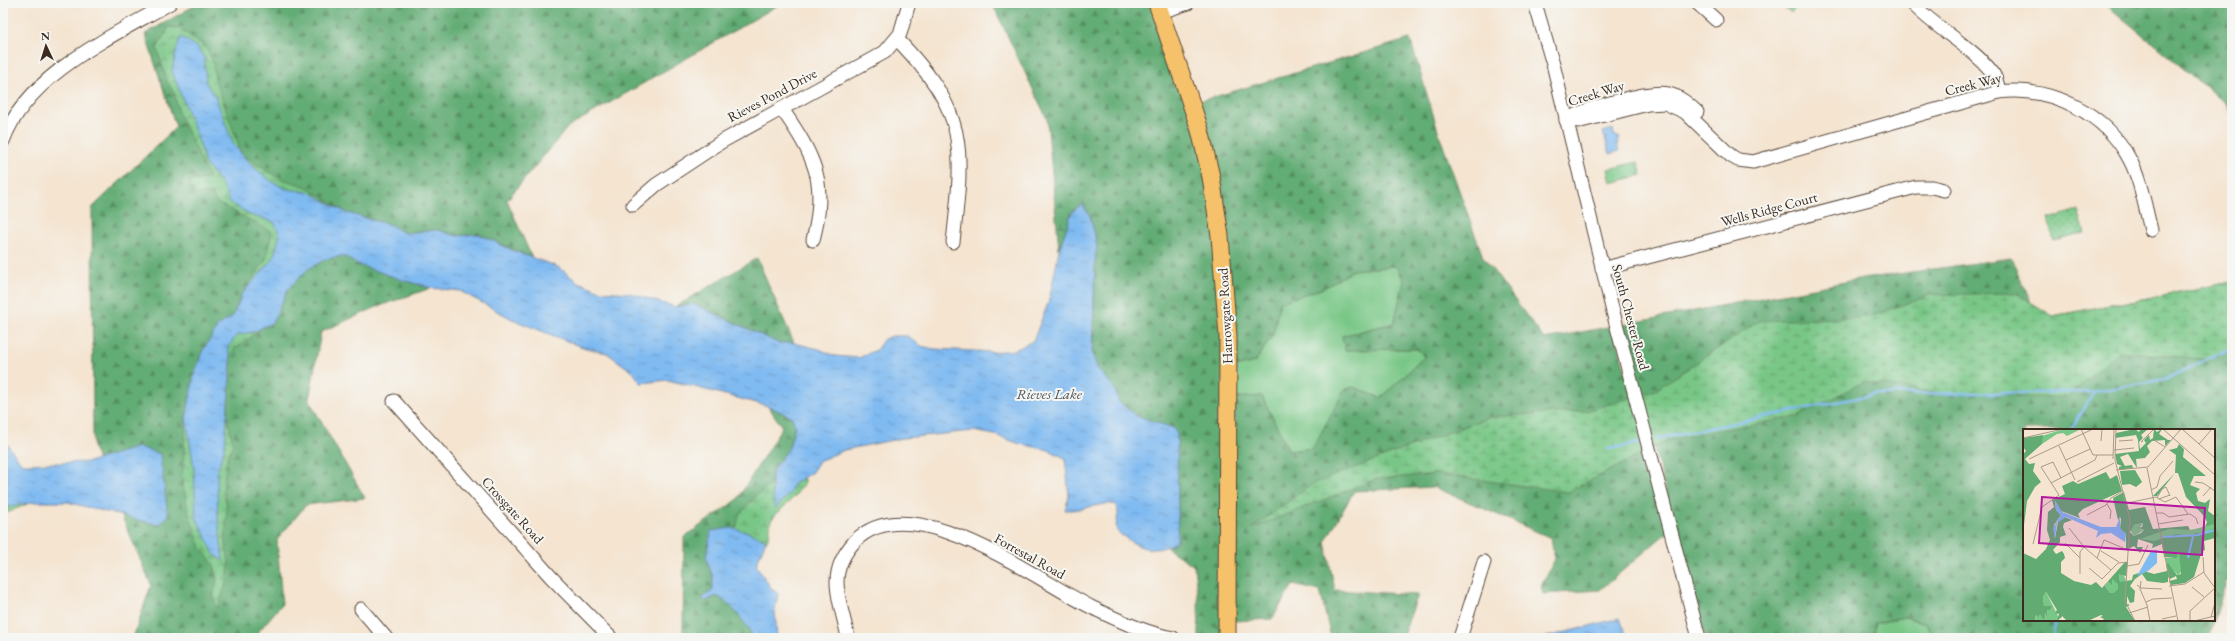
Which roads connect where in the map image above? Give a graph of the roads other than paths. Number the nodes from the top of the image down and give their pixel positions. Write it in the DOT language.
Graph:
graph roads {
  1 [pos="170,3"];
  2 [pos="909,3"];
  3 [pos="1188,3"];
  4 [pos="1535,3"];
  5 [pos="1697,3"];
  6 [pos="1912,3"];
  7 [pos="1159,7"];
  8 [pos="1716,20"];
  9 [pos="897,39"];
  10 [pos="2000,92"];
  11 [pos="782,109"];
  12 [pos="1566,120"];
  13 [pos="3,141"];
  14 [pos="1944,190"];
  15 [pos="633,205"];
  16 [pos="2151,230"];
  17 [pos="812,240"];
  18 [pos="953,242"];
  19 [pos="1602,269"];
  20 [pos="394,401"];
  21 [pos="1484,562"];
  22 [pos="361,609"];
  23 [pos="386,638"];
  24 [pos="611,638"];
  25 [pos="848,638"];
  26 [pos="1173,638"];
  27 [pos="1227,638"];
  28 [pos="1460,638"];
  29 [pos="1699,638"];
  1 -- 13 [label="street"];
  2 -- 9 [label="street, Rieves Pond Drive"];
  3 -- 7 [label="street"];
  4 -- 12 [label="street, South Chester Road"];
  5 -- 8 [label="street"];
  6 -- 10 [label="street"];
  7 -- 27 [label="main road, Harrowgate Road"];
  9 -- 11 [label="street, Rieves Pond Drive"];
  9 -- 18 [label="street"];
  10 -- 12 [label="street, Creek Way"];
  10 -- 16 [label="street, Creek Way"];
  11 -- 15 [label="street, Rieves Pond Drive"];
  11 -- 17 [label="street"];
  12 -- 19 [label="street, South Chester Road"];
  14 -- 19 [label="street, Wells Ridge Court"];
  19 -- 29 [label="street, South Chester Road"];
  20 -- 24 [label="street, Crossgate Road"];
  21 -- 28 [label="street"];
  22 -- 23 [label="street"];
  25 -- 26 [label="street, Forrestal Road"];
}
